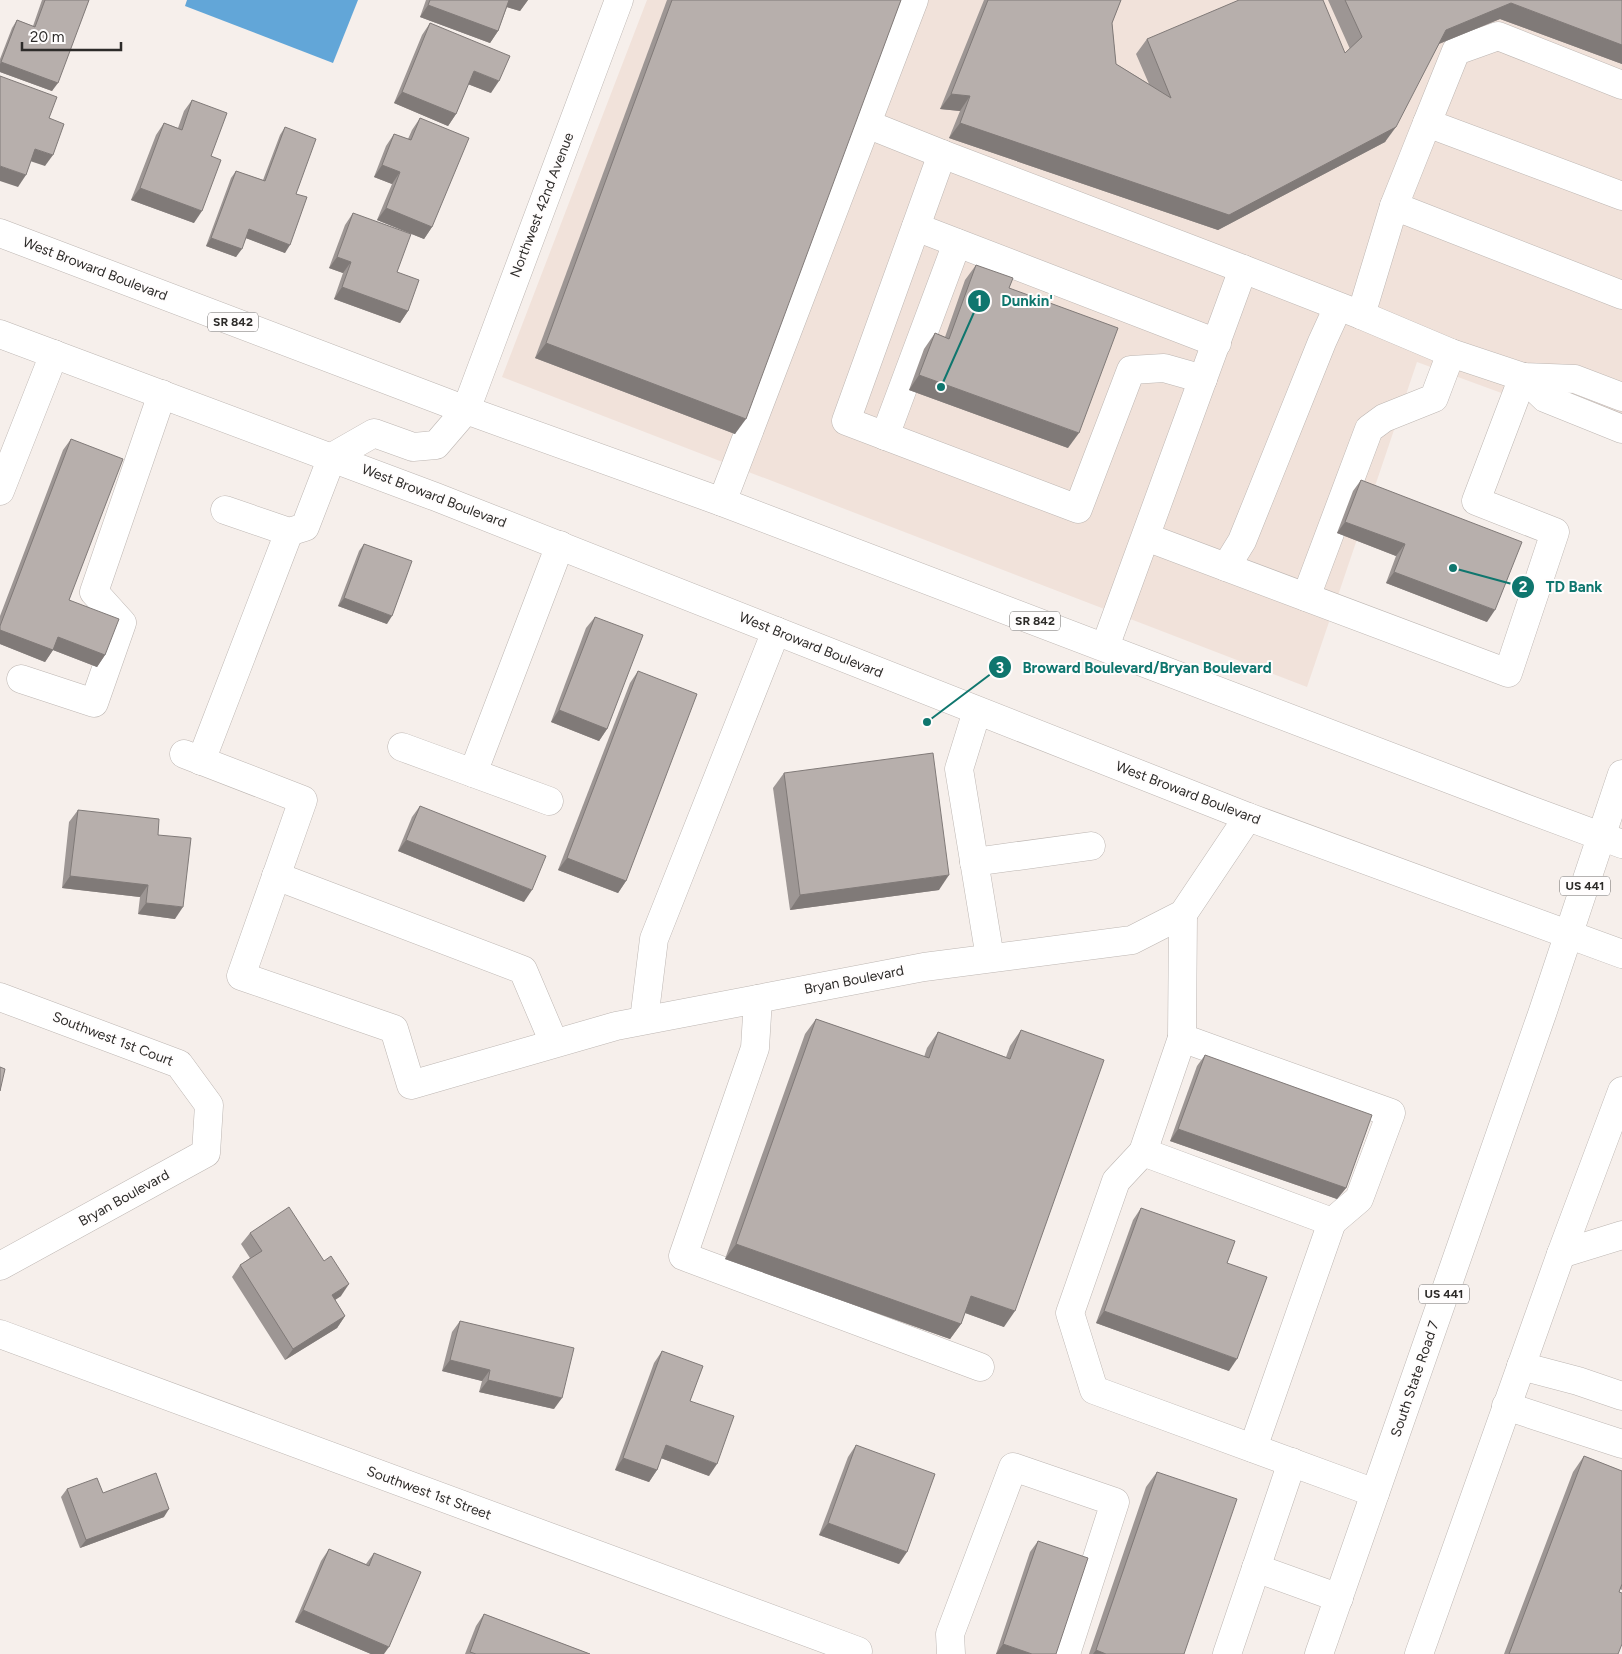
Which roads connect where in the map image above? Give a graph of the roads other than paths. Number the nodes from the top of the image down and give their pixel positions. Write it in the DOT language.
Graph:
graph roads {
  1 [pos="619,0"];
  2 [pos="914,0"];
  3 [pos="1622,85"];
  4 [pos="1426,123"];
  5 [pos="867,124"];
  6 [pos="942,154"];
  7 [pos="1622,196"];
  8 [pos="1394,206"];
  9 [pos="916,228"];
  10 [pos="0,233"];
  11 [pos="957,243"];
  12 [pos="1243,269"];
  13 [pos="1622,295"];
  14 [pos="1350,311"];
  15 [pos="0,334"];
  16 [pos="1217,343"];
  17 [pos="1451,353"];
  18 [pos="54,354"];
  19 [pos="1523,377"];
  20 [pos="1203,379"];
  21 [pos="162,394"];
  22 [pos="1622,397"];
  23 [pos="466,410"];
  24 [pos="1622,429"];
  25 [pos="885,436"];
  26 [pos="332,457"];
  27 [pos="0,492"];
  28 [pos="722,502"];
  29 [pos="225,510"];
  30 [pos="289,532"];
  31 [pos="1146,537"];
  32 [pos="560,545"];
  33 [pos="1226,567"];
  34 [pos="1306,597"];
  35 [pos="776,631"];
  36 [pos="1105,647"];
  37 [pos="21,679"];
  38 [pos="977,711"];
  39 [pos="402,747"];
  40 [pos="473,773"];
  41 [pos="1622,774"];
  42 [pos="549,801"];
  43 [pos="1248,817"];
  44 [pos="1612,841"];
  45 [pos="1091,846"];
  46 [pos="974,862"];
  47 [pos="276,876"];
  48 [pos="1183,914"];
  49 [pos="1568,934"];
  50 [pos="1622,954"];
  51 [pos="990,958"];
  52 [pos="0,997"];
  53 [pos="758,999"];
  54 [pos="644,1020"];
  55 [pos="1182,1038"];
  56 [pos="554,1044"];
  57 [pos="1622,1091"];
  58 [pos="208,1105"];
  59 [pos="1143,1152"];
  60 [pos="1332,1222"];
  61 [pos="1622,1235"];
  62 [pos="1561,1254"];
  63 [pos="0,1266"];
  64 [pos="0,1334"];
  65 [pos="1521,1366"];
  66 [pos="980,1367"];
  67 [pos="1622,1396"];
  68 [pos="1506,1406"];
  69 [pos="1622,1444"];
  70 [pos="1253,1448"];
  71 [pos="1292,1462"];
  72 [pos="1375,1493"];
  73 [pos="1256,1568"];
  74 [pos="1339,1598"];
  75 [pos="858,1651"];
  76 [pos="951,1654"];
  77 [pos="1066,1654"];
  78 [pos="1227,1654"];
  79 [pos="1319,1654"];
  80 [pos="1419,1654"];
  1 -- 23 [label="main road, Northwest 42nd Avenue"];
  2 -- 5 [label="main road"];
  3 -- 4 [label="main road"];
  4 -- 7 [label="main road"];
  4 -- 8 [label="main road"];
  5 -- 6 [label="main road"];
  5 -- 28 [label="main road"];
  6 -- 9 [label="main road"];
  6 -- 12 [label="main road"];
  8 -- 13 [label="main road"];
  8 -- 14 [label="main road"];
  9 -- 11 [label="main road"];
  9 -- 25 [label="main road"];
  10 -- 23 [label="main road, West Broward Boulevard / SR 842"];
  11 -- 16 [label="main road"];
  11 -- 25 [label="main road"];
  12 -- 14 [label="main road"];
  12 -- 16 [label="main road"];
  14 -- 17 [label="main road"];
  14 -- 33 [label="main road"];
  15 -- 18 [label="main road, West Broward Boulevard"];
  16 -- 20 [label="main road"];
  17 -- 19 [label="main road"];
  17 -- 34 [label="main road"];
  18 -- 21 [label="main road, West Broward Boulevard"];
  18 -- 27 [label="main road"];
  19 -- 22 [label="main road"];
  19 -- 24 [label="main road"];
  19 -- 34 [label="main road"];
  20 -- 25 [label="main road"];
  20 -- 31 [label="main road"];
  21 -- 26 [label="main road, West Broward Boulevard"];
  21 -- 37 [label="main road"];
  23 -- 26 [label="main road"];
  23 -- 28 [label="main road, West Broward Boulevard / SR 842"];
  26 -- 30 [label="main road"];
  26 -- 32 [label="main road, West Broward Boulevard"];
  28 -- 36 [label="main road, West Broward Boulevard / SR 842"];
  29 -- 30 [label="main road"];
  30 -- 47 [label="main road"];
  31 -- 33 [label="main road"];
  31 -- 36 [label="main road"];
  32 -- 35 [label="main road, West Broward Boulevard"];
  32 -- 40 [label="main road"];
  33 -- 34 [label="main road"];
  35 -- 38 [label="main road, West Broward Boulevard"];
  35 -- 54 [label="main road"];
  36 -- 44 [label="main road, West Broward Boulevard / SR 842"];
  38 -- 43 [label="main road, West Broward Boulevard"];
  38 -- 46 [label="main road"];
  39 -- 40 [label="main road"];
  40 -- 42 [label="main road"];
  41 -- 44 [label="main road, US 441"];
  43 -- 48 [label="main road, Bryan Boulevard"];
  43 -- 49 [label="main road, West Broward Boulevard"];
  44 -- 49 [label="main road, US 441"];
  45 -- 46 [label="main road"];
  46 -- 51 [label="main road"];
  47 -- 56 [label="main road"];
  47 -- 56 [label="main road, Bryan Boulevard"];
  48 -- 51 [label="main road, Bryan Boulevard"];
  48 -- 55 [label="main road"];
  49 -- 50 [label="main road, West Broward Boulevard"];
  49 -- 72 [label="main road, South State Road 7 / US 441"];
  51 -- 53 [label="main road, Bryan Boulevard"];
  52 -- 58 [label="main road, Southwest 1st Court"];
  53 -- 54 [label="main road, Bryan Boulevard"];
  53 -- 66 [label="main road"];
  54 -- 56 [label="main road, Bryan Boulevard"];
  55 -- 59 [label="main road"];
  55 -- 60 [label="main road"];
  57 -- 62 [label="main road"];
  58 -- 63 [label="main road, Bryan Boulevard"];
  59 -- 60 [label="main road"];
  59 -- 70 [label="main road"];
  60 -- 70 [label="main road"];
  61 -- 62 [label="main road"];
  62 -- 65 [label="main road"];
  64 -- 75 [label="main road, Southwest 1st Street"];
  65 -- 67 [label="main road"];
  65 -- 68 [label="main road"];
  68 -- 69 [label="main road"];
  68 -- 80 [label="main road"];
  70 -- 71 [label="main road"];
  71 -- 72 [label="main road"];
  71 -- 73 [label="main road"];
  72 -- 74 [label="main road, South State Road 7 / US 441"];
  73 -- 74 [label="main road"];
  73 -- 78 [label="main road"];
  74 -- 79 [label="main road, South State Road 7 / US 441"];
  76 -- 77 [label="main road"];
}
